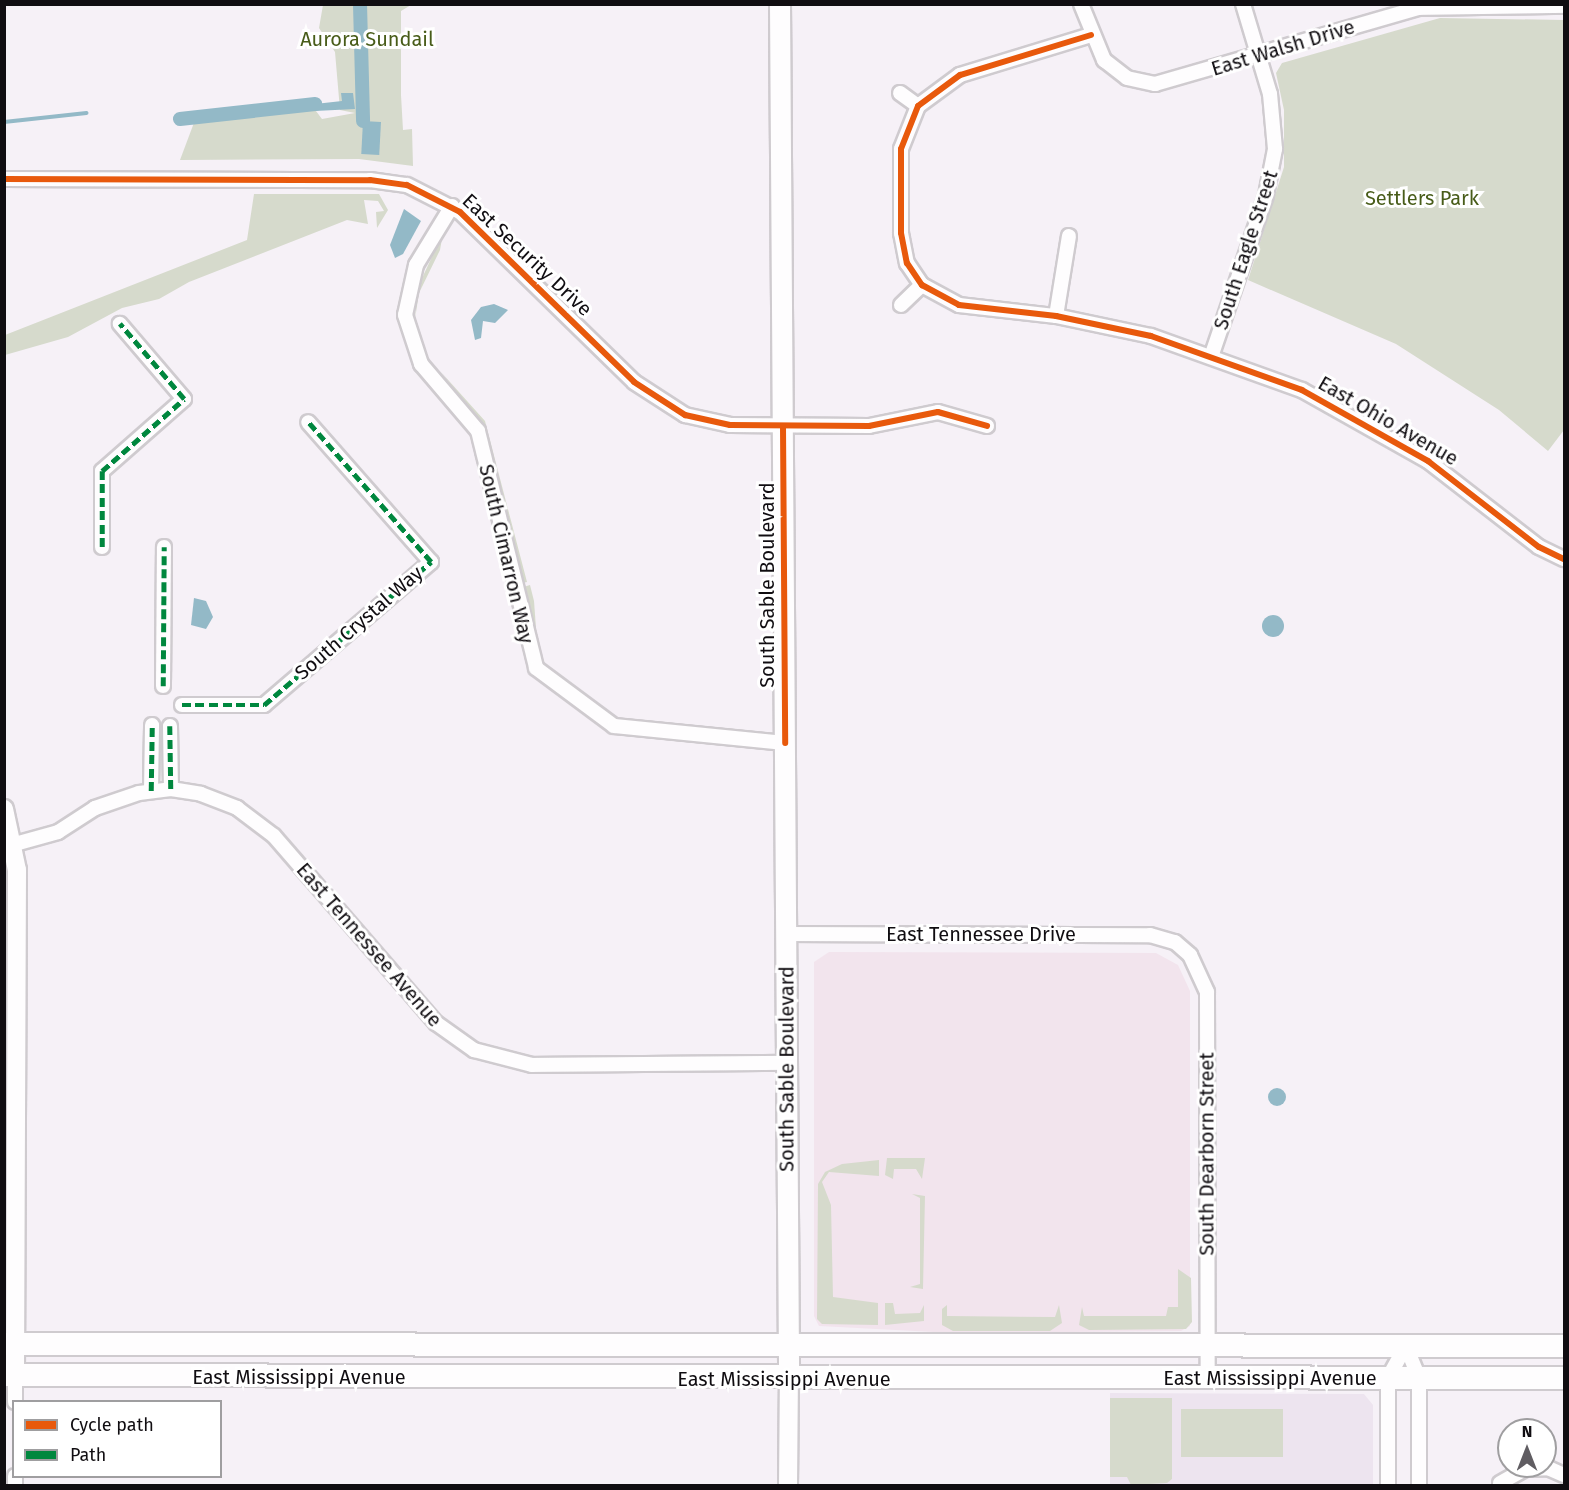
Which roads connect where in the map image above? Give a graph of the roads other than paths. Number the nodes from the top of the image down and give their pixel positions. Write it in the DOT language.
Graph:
graph roads {
  1 [pos="780,4"];
  2 [pos="1082,4"];
  3 [pos="1244,4"];
  4 [pos="1441,5"];
  5 [pos="1564,6"];
  6 [pos="1090,35"];
  7 [pos="1258,53"];
  8 [pos="900,93"];
  9 [pos="918,106"];
  10 [pos="4,179"];
  11 [pos="452,206"];
  12 [pos="1069,236"];
  13 [pos="922,285"];
  14 [pos="901,305"];
  15 [pos="1056,316"];
  16 [pos="120,324"];
  17 [pos="1212,354"];
  18 [pos="308,422"];
  19 [pos="783,426"];
  20 [pos="987,426"];
  21 [pos="102,547"];
  22 [pos="164,547"];
  23 [pos="1564,559"];
  24 [pos="163,686"];
  25 [pos="182,705"];
  26 [pos="152,725"];
  27 [pos="170,726"];
  28 [pos="785,743"];
  29 [pos="171,789"];
  30 [pos="151,791"];
  31 [pos="4,809"];
  32 [pos="15,844"];
  33 [pos="786,934"];
  34 [pos="1175,942"];
  35 [pos="786,1063"];
  36 [pos="10,1344"];
  37 [pos="1208,1346"];
  38 [pos="1406,1346"];
  39 [pos="1564,1346"];
  40 [pos="789,1347"];
  41 [pos="10,1375"];
  42 [pos="1208,1378"];
  43 [pos="1388,1378"];
  44 [pos="1419,1378"];
  45 [pos="1564,1378"];
  46 [pos="789,1379"];
  47 [pos="15,1400"];
  48 [pos="1564,1475"];
  49 [pos="1500,1483"];
  50 [pos="788,1485"];
  51 [pos="1388,1485"];
  52 [pos="1419,1485"];
  1 -- 19 [label="main road, South Sable Boulevard"];
  2 -- 6 [label="street, East Walsh Drive"];
  3 -- 7 [label="street, South Eagle Street"];
  4 -- 5 [label="street, East Walsh Drive"];
  4 -- 7 [label="street, East Walsh Drive"];
  6 -- 7 [label="street, East Walsh Drive"];
  6 -- 9 [label="street"];
  7 -- 17 [label="street, South Eagle Street"];
  8 -- 9 [label="street"];
  9 -- 13 [label="street"];
  10 -- 11 [label="street, East Security Drive"];
  11 -- 19 [label="street, East Security Drive"];
  11 -- 28 [label="street, South Cimarron Way"];
  12 -- 15 [label="street"];
  13 -- 14 [label="street"];
  13 -- 15 [label="street, East Ohio Avenue"];
  15 -- 17 [label="street, East Ohio Avenue"];
  16 -- 21 [label="street"];
  17 -- 23 [label="street, East Ohio Avenue"];
  18 -- 25 [label="street, South Crystal Way"];
  19 -- 20 [label="street, East Security Drive"];
  19 -- 28 [label="main road, South Sable Boulevard"];
  22 -- 24 [label="street"];
  26 -- 30 [label="street"];
  27 -- 29 [label="street"];
  28 -- 33 [label="main road, South Sable Boulevard"];
  29 -- 30 [label="street, East Tennessee Avenue"];
  29 -- 35 [label="street, East Tennessee Avenue"];
  30 -- 32 [label="street, East Tennessee Avenue"];
  31 -- 32 [label="street"];
  32 -- 36 [label="street"];
  33 -- 34 [label="street, East Tennessee Drive"];
  33 -- 35 [label="main road, South Sable Boulevard"];
  34 -- 37 [label="street, South Dearborn Street"];
  35 -- 40 [label="main road, South Sable Boulevard"];
  36 -- 40 [label="main road, East Mississippi Avenue"];
  36 -- 41 [label="street"];
  37 -- 38 [label="main road, East Mississippi Avenue"];
  37 -- 40 [label="main road, East Mississippi Avenue"];
  37 -- 42 [label="street, South Dearborn Street"];
  38 -- 39 [label="main road, East Mississippi Avenue"];
  38 -- 43 [label="street"];
  38 -- 44 [label="street"];
  40 -- 46 [label="main road, South Sable Boulevard"];
  41 -- 46 [label="main road, East Mississippi Avenue"];
  41 -- 47 [label="street"];
  42 -- 43 [label="main road, East Mississippi Avenue"];
  42 -- 46 [label="main road, East Mississippi Avenue"];
  43 -- 44 [label="main road, East Mississippi Avenue"];
  43 -- 51 [label="street"];
  44 -- 45 [label="main road, East Mississippi Avenue"];
  44 -- 52 [label="street"];
  46 -- 50 [label="street, South Sable Boulevard"];
  48 -- 49 [label="street"];
}
